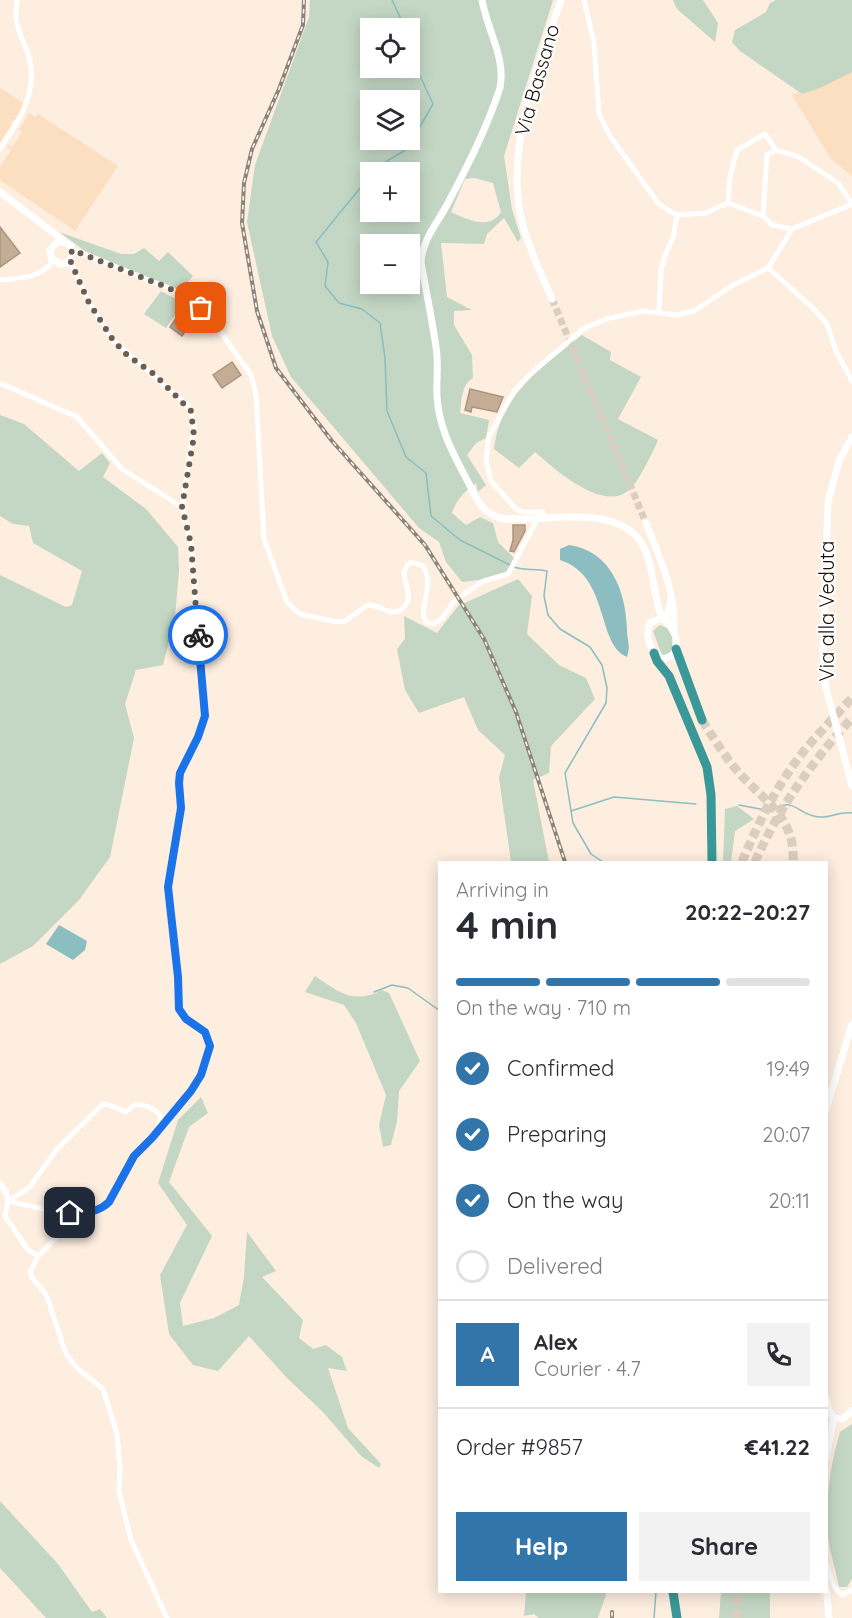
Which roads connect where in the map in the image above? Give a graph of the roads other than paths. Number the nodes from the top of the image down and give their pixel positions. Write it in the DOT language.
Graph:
graph roads {
  1 [pos="16,0"];
  2 [pos="482,0"];
  3 [pos="561,0"];
  4 [pos="584,0"];
  5 [pos="0,149"];
  6 [pos="776,150"];
  7 [pos="0,192"];
  8 [pos="728,203"];
  9 [pos="852,204"];
  10 [pos="677,215"];
  11 [pos="763,216"];
  12 [pos="792,229"];
  13 [pos="51,231"];
  14 [pos="65,242"];
  15 [pos="52,247"];
  16 [pos="72,250"];
  17 [pos="70,260"];
  18 [pos="53,261"];
  19 [pos="768,268"];
  20 [pos="0,280"];
  21 [pos="552,299"];
  22 [pos="659,312"];
  23 [pos="852,381"];
  24 [pos="0,383"];
  25 [pos="852,437"];
  26 [pos="182,507"];
  27 [pos="538,518"];
  28 [pos="547,518"];
  29 [pos="646,523"];
  30 [pos="671,593"];
  31 [pos="655,601"];
  32 [pos="663,619"];
  33 [pos="650,623"];
  34 [pos="674,631"];
  35 [pos="676,649"];
  36 [pos="654,653"];
  37 [pos="702,720"];
  38 [pos="852,786"];
  39 [pos="712,861"];
  40 [pos="852,1024"];
  41 [pos="828,1103"];
  42 [pos="157,1133"];
  43 [pos="0,1184"];
  44 [pos="6,1192"];
  45 [pos="8,1201"];
  46 [pos="85,1214"];
  47 [pos="2,1217"];
  48 [pos="38,1256"];
  49 [pos="828,1406"];
  50 [pos="852,1411"];
  51 [pos="834,1418"];
  52 [pos="828,1446"];
  53 [pos="828,1571"];
  54 [pos="852,1590"];
  55 [pos="673,1593"];
  56 [pos="827,1593"];
  57 [pos="167,1618"];
  58 [pos="677,1618"];
  59 [pos="830,1618"];
  1 -- 5 [label="street"];
  2 -- 27 [label="main road"];
  3 -- 21 [label="main road, Via Bassano"];
  4 -- 10 [label="street"];
  6 -- 8 [label="street"];
  6 -- 9 [label="street"];
  6 -- 11 [label="street"];
  7 -- 13 [label="main road"];
  8 -- 10 [label="street"];
  8 -- 11 [label="street"];
  9 -- 12 [label="street"];
  10 -- 22 [label="street"];
  11 -- 12 [label="street"];
  12 -- 19 [label="street"];
  13 -- 14 [label="main road"];
  13 -- 15 [label="main road"];
  14 -- 15 [label="main road"];
  14 -- 16 [label="main road"];
  15 -- 18 [label="main road"];
  16 -- 17 [label="main road"];
  16 -- 27 [label="street"];
  17 -- 18 [label="main road"];
  17 -- 26 [label="street"];
  18 -- 20 [label="street"];
  19 -- 22 [label="street"];
  19 -- 23 [label="street"];
  22 -- 28 [label="street"];
  24 -- 26 [label="street"];
  25 -- 38 [label="main road, Via alla Veduta"];
  26 -- 42 [label="street"];
  27 -- 28 [label="main road"];
  28 -- 31 [label="main road"];
  29 -- 30 [label="main road"];
  30 -- 32 [label="main road"];
  30 -- 34 [label="main road"];
  31 -- 32 [label="main road"];
  31 -- 33 [label="main road"];
  32 -- 33 [label="main road"];
  32 -- 34 [label="main road"];
  33 -- 36 [label="main road"];
  34 -- 35 [label="main road"];
  35 -- 36 [label="main road"];
  35 -- 37 [label="highway"];
  36 -- 39 [label="highway"];
  40 -- 41 [label="main road"];
  42 -- 45 [label="street"];
  42 -- 46 [label="street"];
  43 -- 44 [label="main road"];
  44 -- 45 [label="street"];
  45 -- 46 [label="street"];
  45 -- 47 [label="street"];
  46 -- 48 [label="street"];
  47 -- 48 [label="street"];
  48 -- 57 [label="street"];
  49 -- 51 [label="main road"];
  50 -- 51 [label="main road"];
  51 -- 52 [label="main road"];
  53 -- 54 [label="street"];
  55 -- 58 [label="highway"];
  56 -- 59 [label="main road"];
}
